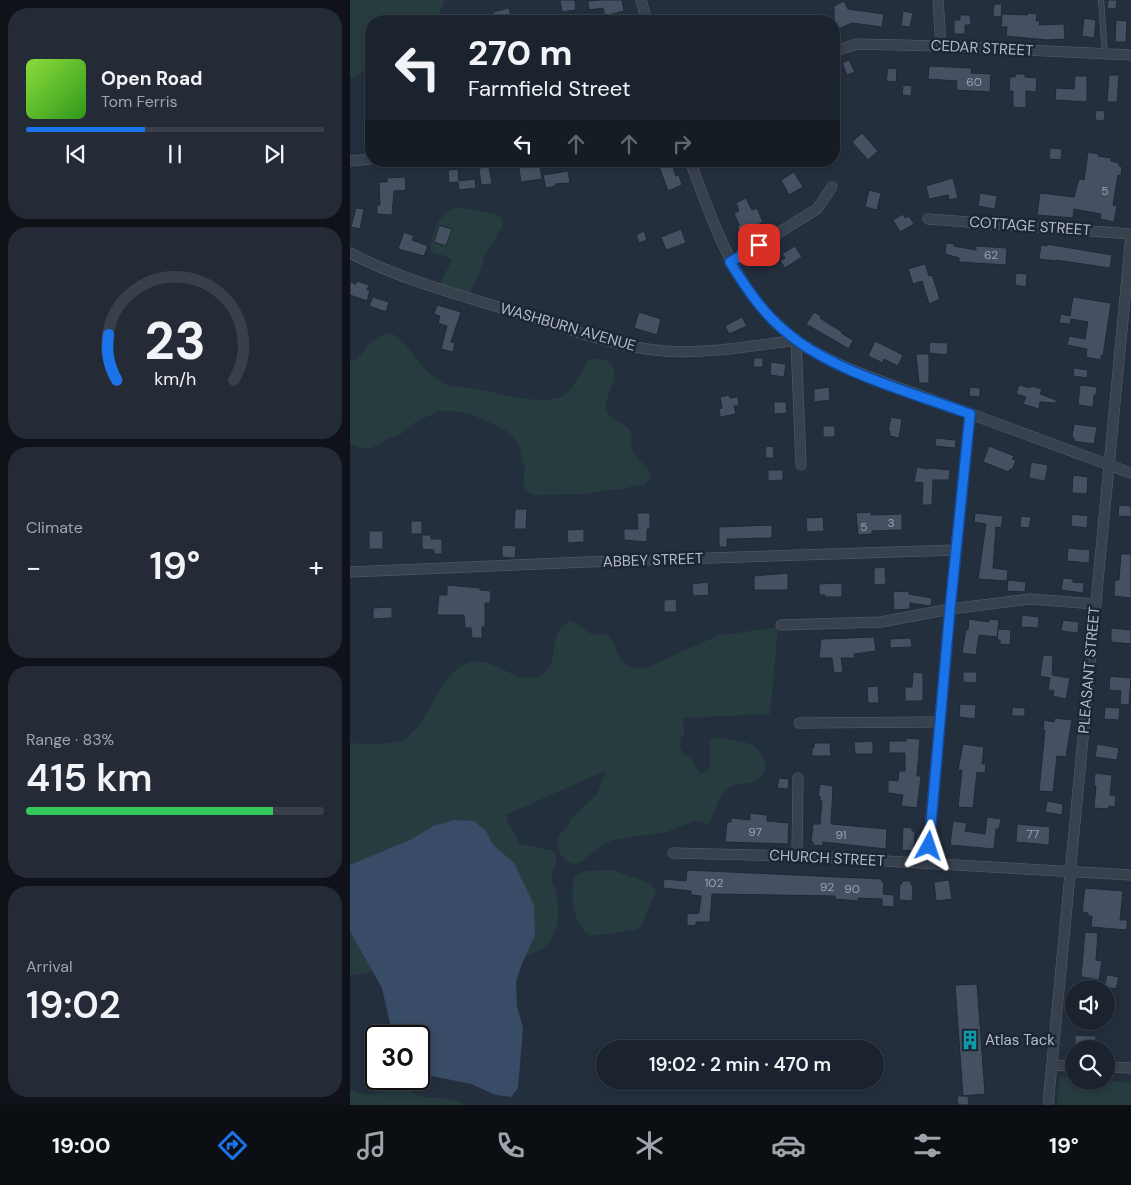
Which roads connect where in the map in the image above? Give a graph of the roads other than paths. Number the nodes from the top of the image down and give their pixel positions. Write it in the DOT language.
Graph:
graph roads {
  1 [pos="641,0"];
  2 [pos="938,0"];
  3 [pos="1102,0"];
  4 [pos="645,15"];
  5 [pos="942,46"];
  6 [pos="840,49"];
  7 [pos="1105,54"];
  8 [pos="1131,55"];
  9 [pos="365,160"];
  10 [pos="350,161"];
  11 [pos="692,167"];
  12 [pos="832,187"];
  13 [pos="928,219"];
  14 [pos="1131,234"];
  15 [pos="350,253"];
  16 [pos="730,262"];
  17 [pos="796,340"];
  18 [pos="970,414"];
  19 [pos="801,465"];
  20 [pos="1110,466"];
  21 [pos="1131,474"];
  22 [pos="955,550"];
  23 [pos="350,572"];
  24 [pos="1095,604"];
  25 [pos="950,609"];
  26 [pos="781,625"];
  27 [pos="940,722"];
  28 [pos="799,723"];
  29 [pos="798,778"];
  30 [pos="673,853"];
  31 [pos="797,856"];
  32 [pos="927,863"];
  33 [pos="1070,872"];
  34 [pos="1131,875"];
  35 [pos="1052,1065"];
  36 [pos="1065,1066"];
  37 [pos="1115,1067"];
  38 [pos="1131,1068"];
  39 [pos="1048,1105"];
  1 -- 4 [label="street"];
  2 -- 5 [label="street"];
  3 -- 7 [label="lane"];
  5 -- 6 [label="street, CEDAR STREET"];
  5 -- 7 [label="street, CEDAR STREET"];
  7 -- 8 [label="street, CEDAR STREET"];
  9 -- 10 [label="street"];
  11 -- 16 [label="street"];
  12 -- 16 [label="street"];
  13 -- 14 [label="street, COTTAGE STREET"];
  14 -- 20 [label="street, PLEASANT STREET"];
  15 -- 17 [label="street, WASHBURN AVENUE"];
  16 -- 17 [label="street"];
  17 -- 18 [label="street"];
  17 -- 19 [label="street"];
  18 -- 20 [label="street"];
  18 -- 22 [label="street"];
  20 -- 21 [label="street"];
  20 -- 24 [label="street, PLEASANT STREET"];
  22 -- 23 [label="street, ABBEY STREET"];
  22 -- 25 [label="street"];
  24 -- 25 [label="street"];
  24 -- 33 [label="street, PLEASANT STREET"];
  25 -- 26 [label="street"];
  25 -- 27 [label="street"];
  27 -- 28 [label="street"];
  27 -- 32 [label="street"];
  29 -- 31 [label="street"];
  30 -- 31 [label="street, CHURCH STREET"];
  31 -- 32 [label="street, CHURCH STREET"];
  32 -- 33 [label="street, CHURCH STREET"];
  33 -- 34 [label="street, CHURCH STREET"];
  33 -- 35 [label="street, PLEASANT STREET"];
  35 -- 36 [label="street"];
  35 -- 39 [label="street, PLEASANT STREET"];
  37 -- 38 [label="street"];
}
